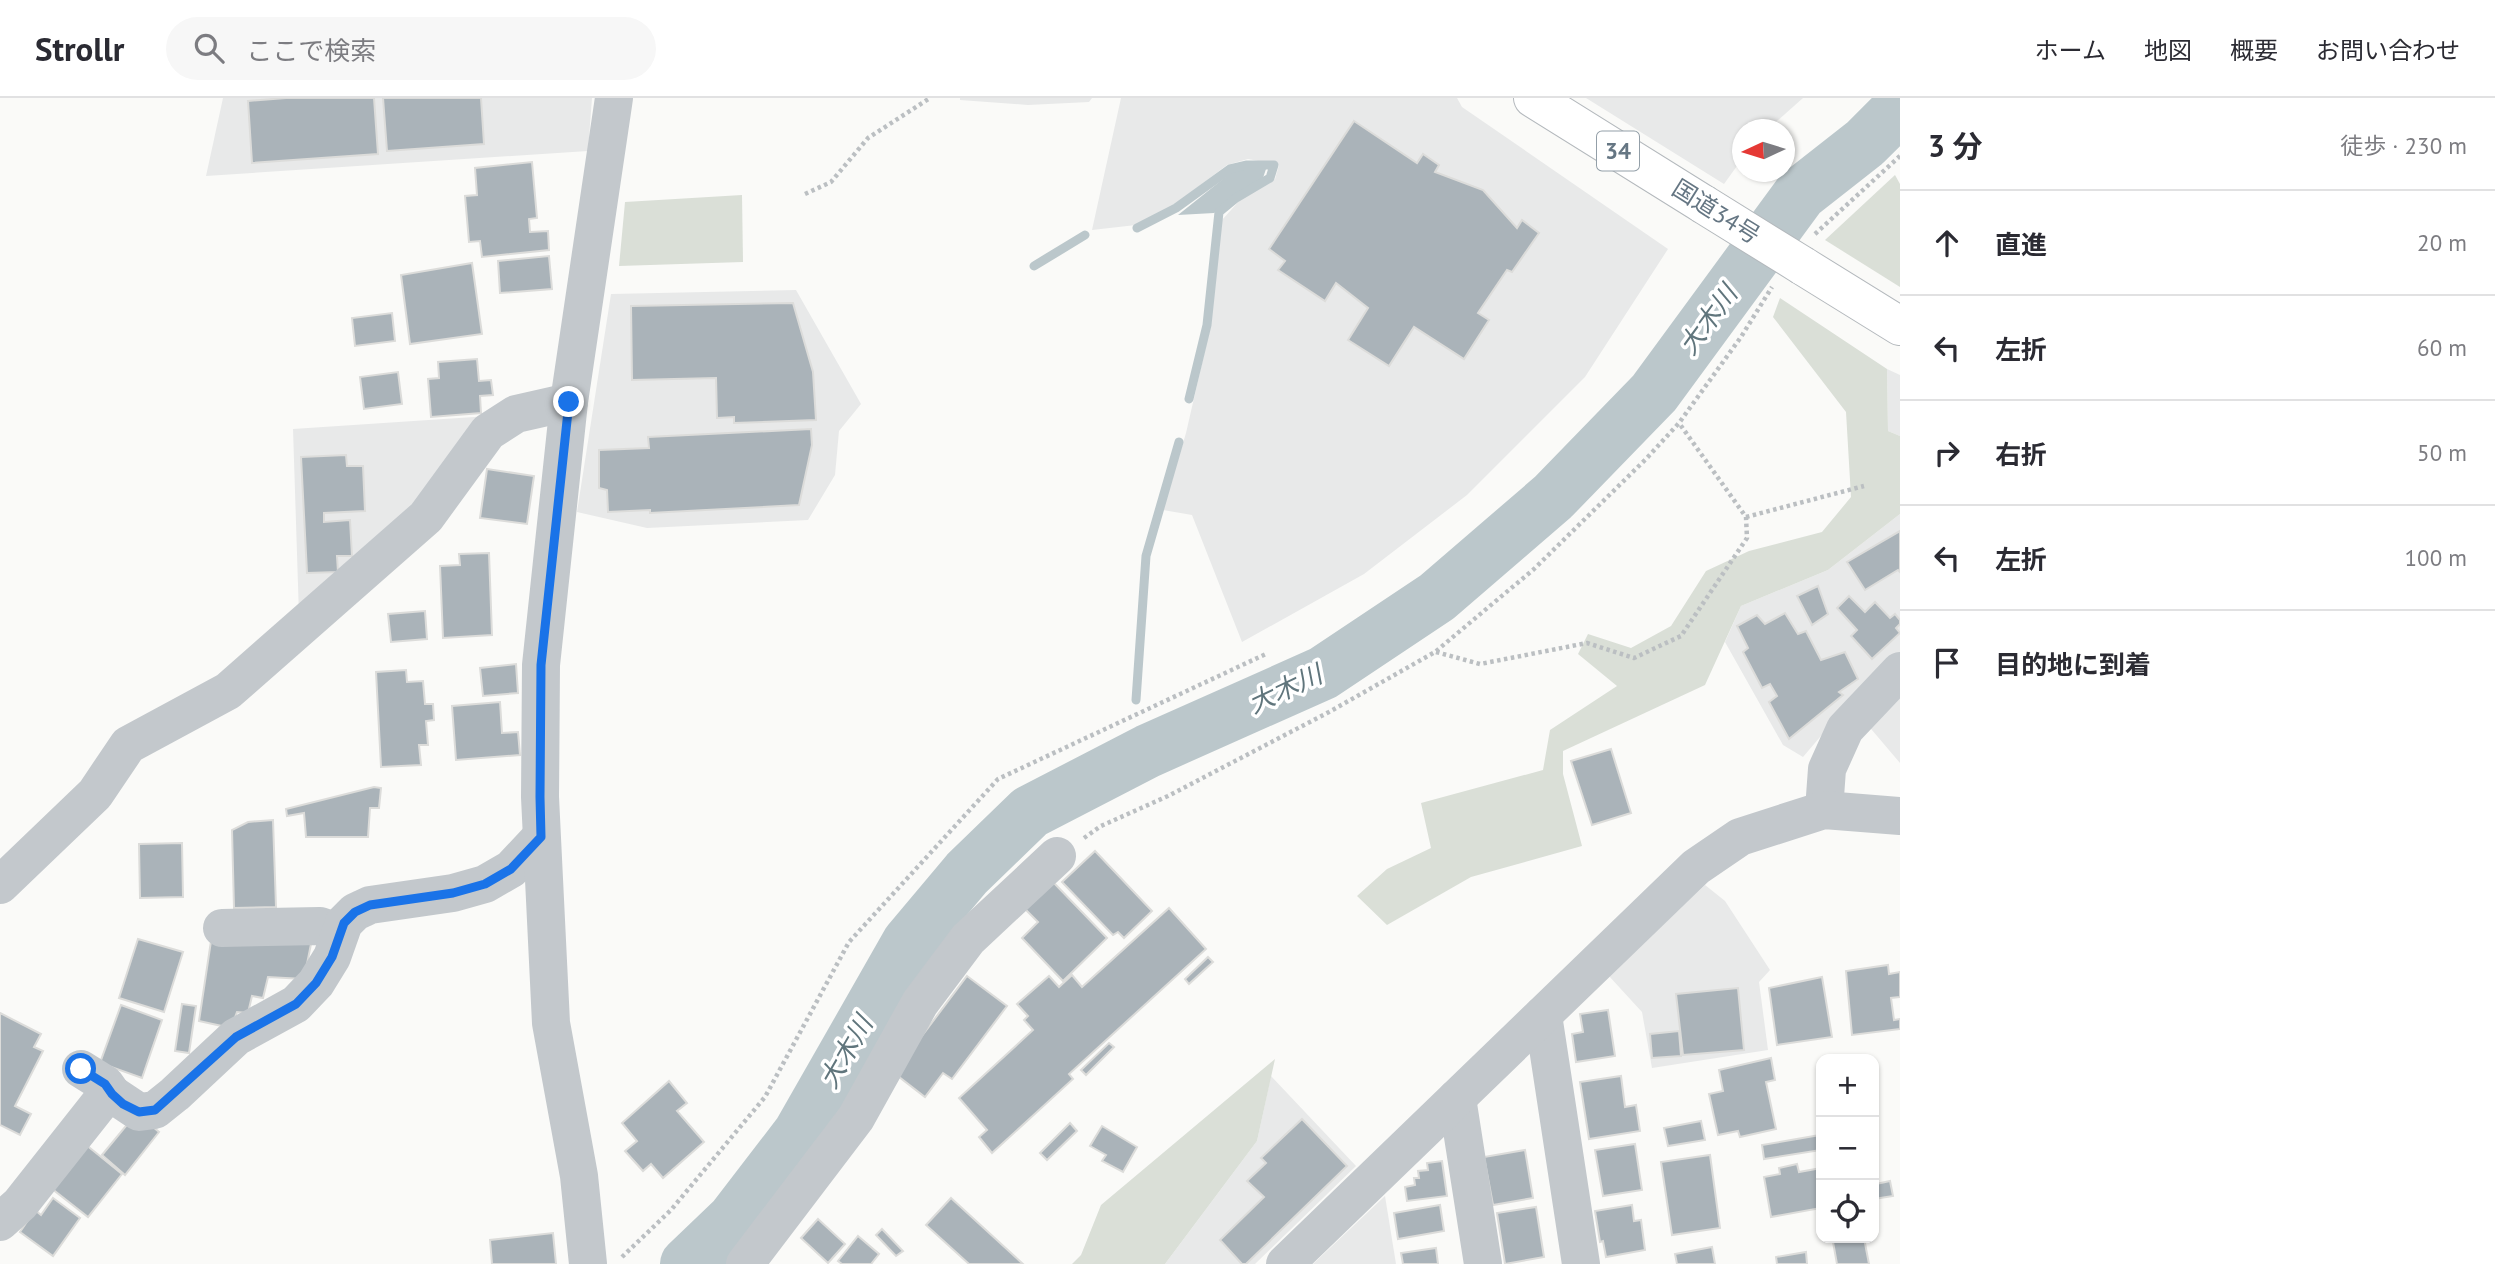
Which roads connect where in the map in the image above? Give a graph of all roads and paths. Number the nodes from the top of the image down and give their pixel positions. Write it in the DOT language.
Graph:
graph roads {
  1 [pos="614,98"];
  2 [pos="930,98"];
  3 [pos="1533,98"];
  4 [pos="1900,156"];
  5 [pos="805,194"];
  6 [pos="1797,262"];
  7 [pos="1900,326"];
  8 [pos="569,402"];
  9 [pos="1679,423"];
  10 [pos="1864,486"];
  11 [pos="1746,517"];
  12 [pos="1435,652"];
  13 [pos="1268,653"];
  14 [pos="1900,671"];
  15 [pos="1824,810"];
  16 [pos="1900,816"];
  17 [pos="541,837"];
  18 [pos="1057,856"];
  19 [pos="0,885"];
  20 [pos="222,928"];
  21 [pos="340,933"];
  22 [pos="1543,1015"];
  23 [pos="81,1069"];
  24 [pos="112,1094"];
  25 [pos="1457,1098"];
  26 [pos="0,1222"];
  27 [pos="588,1264"];
  28 [pos="615,1264"];
  29 [pos="745,1264"];
  30 [pos="1284,1264"];
  31 [pos="1483,1264"];
  32 [pos="1581,1264"];
  1 -- 8 [label="street"];
  2 -- 5 [label="path"];
  3 -- 6 [label="highway, 国道34号 / 34, bridge"];
  4 -- 6 [label="path"];
  6 -- 7 [label="highway, 国道34号 / 34"];
  6 -- 9 [label="path"];
  8 -- 17 [label="street"];
  8 -- 19 [label="street"];
  9 -- 11 [label="path"];
  9 -- 12 [label="path"];
  10 -- 11 [label="path"];
  11 -- 12 [label="path"];
  12 -- 18 [label="path"];
  13 -- 28 [label="path"];
  14 -- 15 [label="street"];
  15 -- 16 [label="street"];
  15 -- 22 [label="street"];
  17 -- 21 [label="street"];
  17 -- 27 [label="street"];
  18 -- 29 [label="street"];
  20 -- 21 [label="street"];
  21 -- 24 [label="street"];
  22 -- 25 [label="street"];
  22 -- 32 [label="street"];
  23 -- 24 [label="street"];
  24 -- 26 [label="street"];
  25 -- 30 [label="street"];
  25 -- 31 [label="street"];
}
